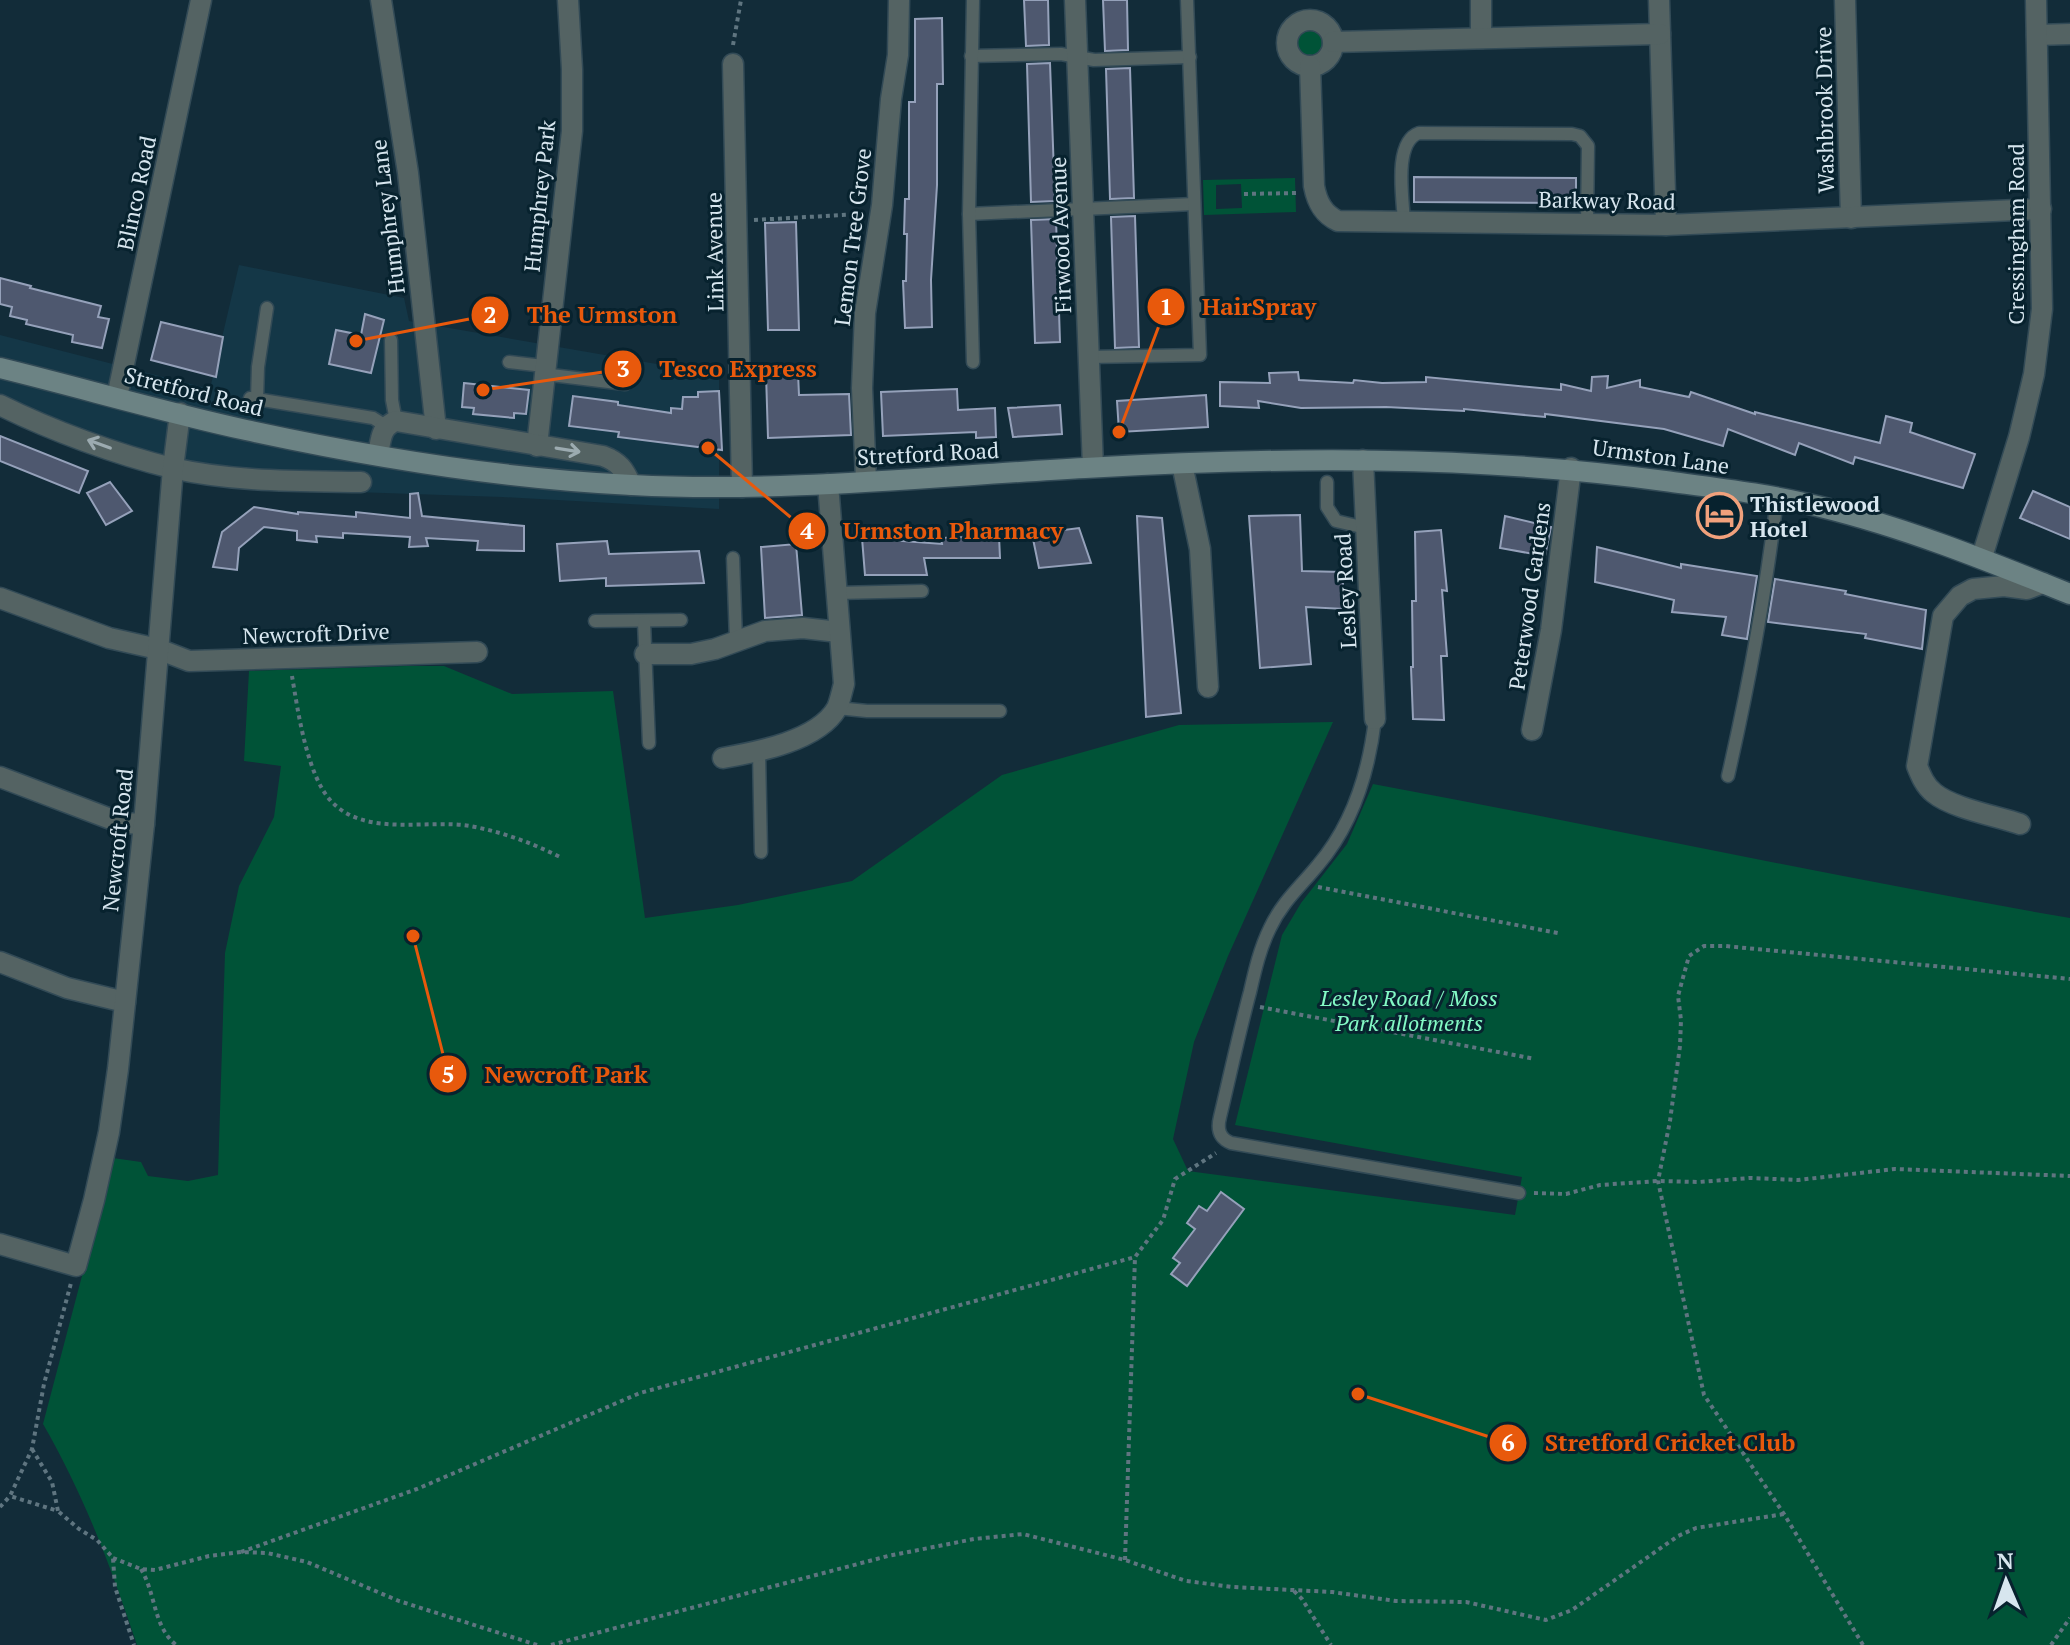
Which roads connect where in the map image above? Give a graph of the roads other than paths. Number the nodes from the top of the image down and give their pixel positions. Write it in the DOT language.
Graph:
graph roads {
  1 [pos="201,0"];
  2 [pos="381,0"];
  3 [pos="568,0"];
  4 [pos="899,0"];
  5 [pos="973,0"];
  6 [pos="1075,0"];
  7 [pos="1187,0"];
  8 [pos="1481,0"];
  9 [pos="1659,0"];
  10 [pos="1845,0"];
  11 [pos="2036,0"];
  12 [pos="1307,10"];
  13 [pos="1660,34"];
  14 [pos="2070,34"];
  15 [pos="2037,35"];
  16 [pos="1481,38"];
  17 [pos="1333,42"];
  18 [pos="971,56"];
  19 [pos="1076,56"];
  20 [pos="1190,57"];
  21 [pos="733,64"];
  22 [pos="1310,66"];
  23 [pos="1194,204"];
  24 [pos="1082,209"];
  25 [pos="2041,209"];
  26 [pos="969,214"];
  27 [pos="1851,218"];
  28 [pos="1404,222"];
  29 [pos="1587,224"];
  30 [pos="1666,225"];
  31 [pos="267,308"];
  32 [pos="391,340"];
  33 [pos="1089,357"];
  34 [pos="509,362"];
  35 [pos="973,362"];
  36 [pos="0,368"];
  37 [pos="544,370"];
  38 [pos="625,384"];
  39 [pos="117,397"];
  40 [pos="0,405"];
  41 [pos="180,413"];
  42 [pos="391,424"];
  43 [pos="436,429"];
  44 [pos="537,446"];
  45 [pos="378,455"];
  46 [pos="1363,460"];
  47 [pos="1228,463"];
  48 [pos="1182,464"];
  49 [pos="1093,467"];
  50 [pos="173,468"];
  51 [pos="1571,468"];
  52 [pos="866,480"];
  53 [pos="361,482"];
  54 [pos="1327,482"];
  55 [pos="828,484"];
  56 [pos="631,485"];
  57 [pos="742,487"];
  58 [pos="1777,498"];
  59 [pos="1366,528"];
  60 [pos="1982,557"];
  61 [pos="733,558"];
  62 [pos="2043,583"];
  63 [pos="922,591"];
  64 [pos="837,593"];
  65 [pos="2070,594"];
  66 [pos="0,598"];
  67 [pos="681,620"];
  68 [pos="595,621"];
  69 [pos="644,622"];
  70 [pos="839,632"];
  71 [pos="736,640"];
  72 [pos="158,649"];
  73 [pos="477,652"];
  74 [pos="645,654"];
  75 [pos="1208,687"];
  76 [pos="837,708"];
  77 [pos="1000,711"];
  78 [pos="1375,719"];
  79 [pos="1532,730"];
  80 [pos="649,743"];
  81 [pos="759,752"];
  82 [pos="723,758"];
  83 [pos="1728,776"];
  84 [pos="0,777"];
  85 [pos="144,824"];
  86 [pos="2020,824"];
  87 [pos="761,852"];
  88 [pos="0,962"];
  89 [pos="125,1002"];
  90 [pos="1519,1193"];
  91 [pos="0,1244"];
  1 -- 39 [label="street, Blinco Road"];
  2 -- 43 [label="street, Humphrey Lane"];
  3 -- 37 [label="street, Humphrey Park"];
  4 -- 52 [label="street, Lemon Tree Grove"];
  5 -- 18 [label="lane"];
  6 -- 19 [label="street, Firwood Avenue"];
  7 -- 20 [label="lane"];
  8 -- 16 [label="street"];
  9 -- 13 [label="street"];
  10 -- 27 [label="street, Washbrook Drive"];
  11 -- 15 [label="street, Cressingham Road"];
  12 -- 17 [label="street"];
  12 -- 22 [label="street"];
  13 -- 16 [label="street"];
  13 -- 30 [label="street"];
  14 -- 15 [label="street"];
  15 -- 25 [label="street, Cressingham Road"];
  16 -- 17 [label="street"];
  17 -- 22 [label="street"];
  18 -- 19 [label="lane"];
  18 -- 26 [label="lane"];
  19 -- 20 [label="lane"];
  19 -- 24 [label="street, Firwood Avenue"];
  20 -- 23 [label="lane"];
  21 -- 57 [label="street, Link Avenue"];
  22 -- 28 [label="street, Barkway Road"];
  23 -- 24 [label="lane"];
  23 -- 33 [label="lane"];
  24 -- 26 [label="lane"];
  24 -- 33 [label="street, Firwood Avenue"];
  25 -- 27 [label="street, Barkway Road"];
  25 -- 60 [label="street, Cressingham Road"];
  26 -- 35 [label="lane"];
  27 -- 30 [label="street, Barkway Road"];
  28 -- 29 [label="street, Barkway Road"];
  28 -- 29 [label="lane"];
  29 -- 30 [label="street, Barkway Road"];
  31 -- 42 [label="lane"];
  32 -- 42 [label="lane"];
  33 -- 49 [label="street, Firwood Avenue"];
  34 -- 37 [label="lane"];
  36 -- 39 [label="main road, Stretford Road"];
  37 -- 38 [label="lane"];
  37 -- 44 [label="street, Humphrey Park"];
  39 -- 41 [label="main road, Stretford Road"];
  50 -- 40 [label="street, one-way"];
  41 -- 45 [label="main road, Stretford Road"];
  41 -- 50 [label="street, Newcroft Road"];
  42 -- 43 [label="street"];
  42 -- 45 [label="street"];
  43 -- 44 [label="street"];
  44 -- 56 [label="street, one-way"];
  45 -- 56 [label="main road, Stretford Road"];
  46 -- 47 [label="main road, Urmston Lane"];
  46 -- 51 [label="main road, Urmston Lane"];
  46 -- 59 [label="street, Lesley Road"];
  47 -- 48 [label="main road, Stretford Road"];
  48 -- 49 [label="main road, Stretford Road"];
  48 -- 75 [label="street"];
  49 -- 52 [label="main road, Stretford Road"];
  50 -- 53 [label="street"];
  50 -- 72 [label="street, Newcroft Road"];
  51 -- 58 [label="main road, Urmston Lane"];
  51 -- 79 [label="street, Peterwood Gardens"];
  52 -- 55 [label="main road, Stretford Road"];
  54 -- 59 [label="lane"];
  55 -- 57 [label="main road, Stretford Road"];
  55 -- 64 [label="street"];
  56 -- 57 [label="main road, Stretford Road"];
  58 -- 60 [label="main road, Urmston Lane"];
  58 -- 83 [label="lane"];
  59 -- 78 [label="street, Lesley Road"];
  60 -- 62 [label="main road, Urmston Lane"];
  61 -- 71 [label="lane"];
  62 -- 65 [label="main road, Urmston Lane"];
  62 -- 86 [label="street"];
  63 -- 64 [label="lane"];
  64 -- 70 [label="street"];
  66 -- 72 [label="street, Newcroft Drive"];
  67 -- 69 [label="lane"];
  68 -- 69 [label="lane"];
  69 -- 74 [label="lane"];
  70 -- 71 [label="street"];
  70 -- 76 [label="street"];
  71 -- 74 [label="street"];
  72 -- 73 [label="street, Newcroft Drive"];
  72 -- 85 [label="street, Newcroft Road"];
  74 -- 80 [label="lane"];
  76 -- 77 [label="lane"];
  76 -- 81 [label="street"];
  78 -- 90 [label="lane"];
  81 -- 82 [label="street"];
  81 -- 87 [label="lane"];
  84 -- 85 [label="street"];
  85 -- 89 [label="street, Newcroft Road"];
  88 -- 89 [label="street"];
  89 -- 91 [label="street, Newcroft Road"];
}
